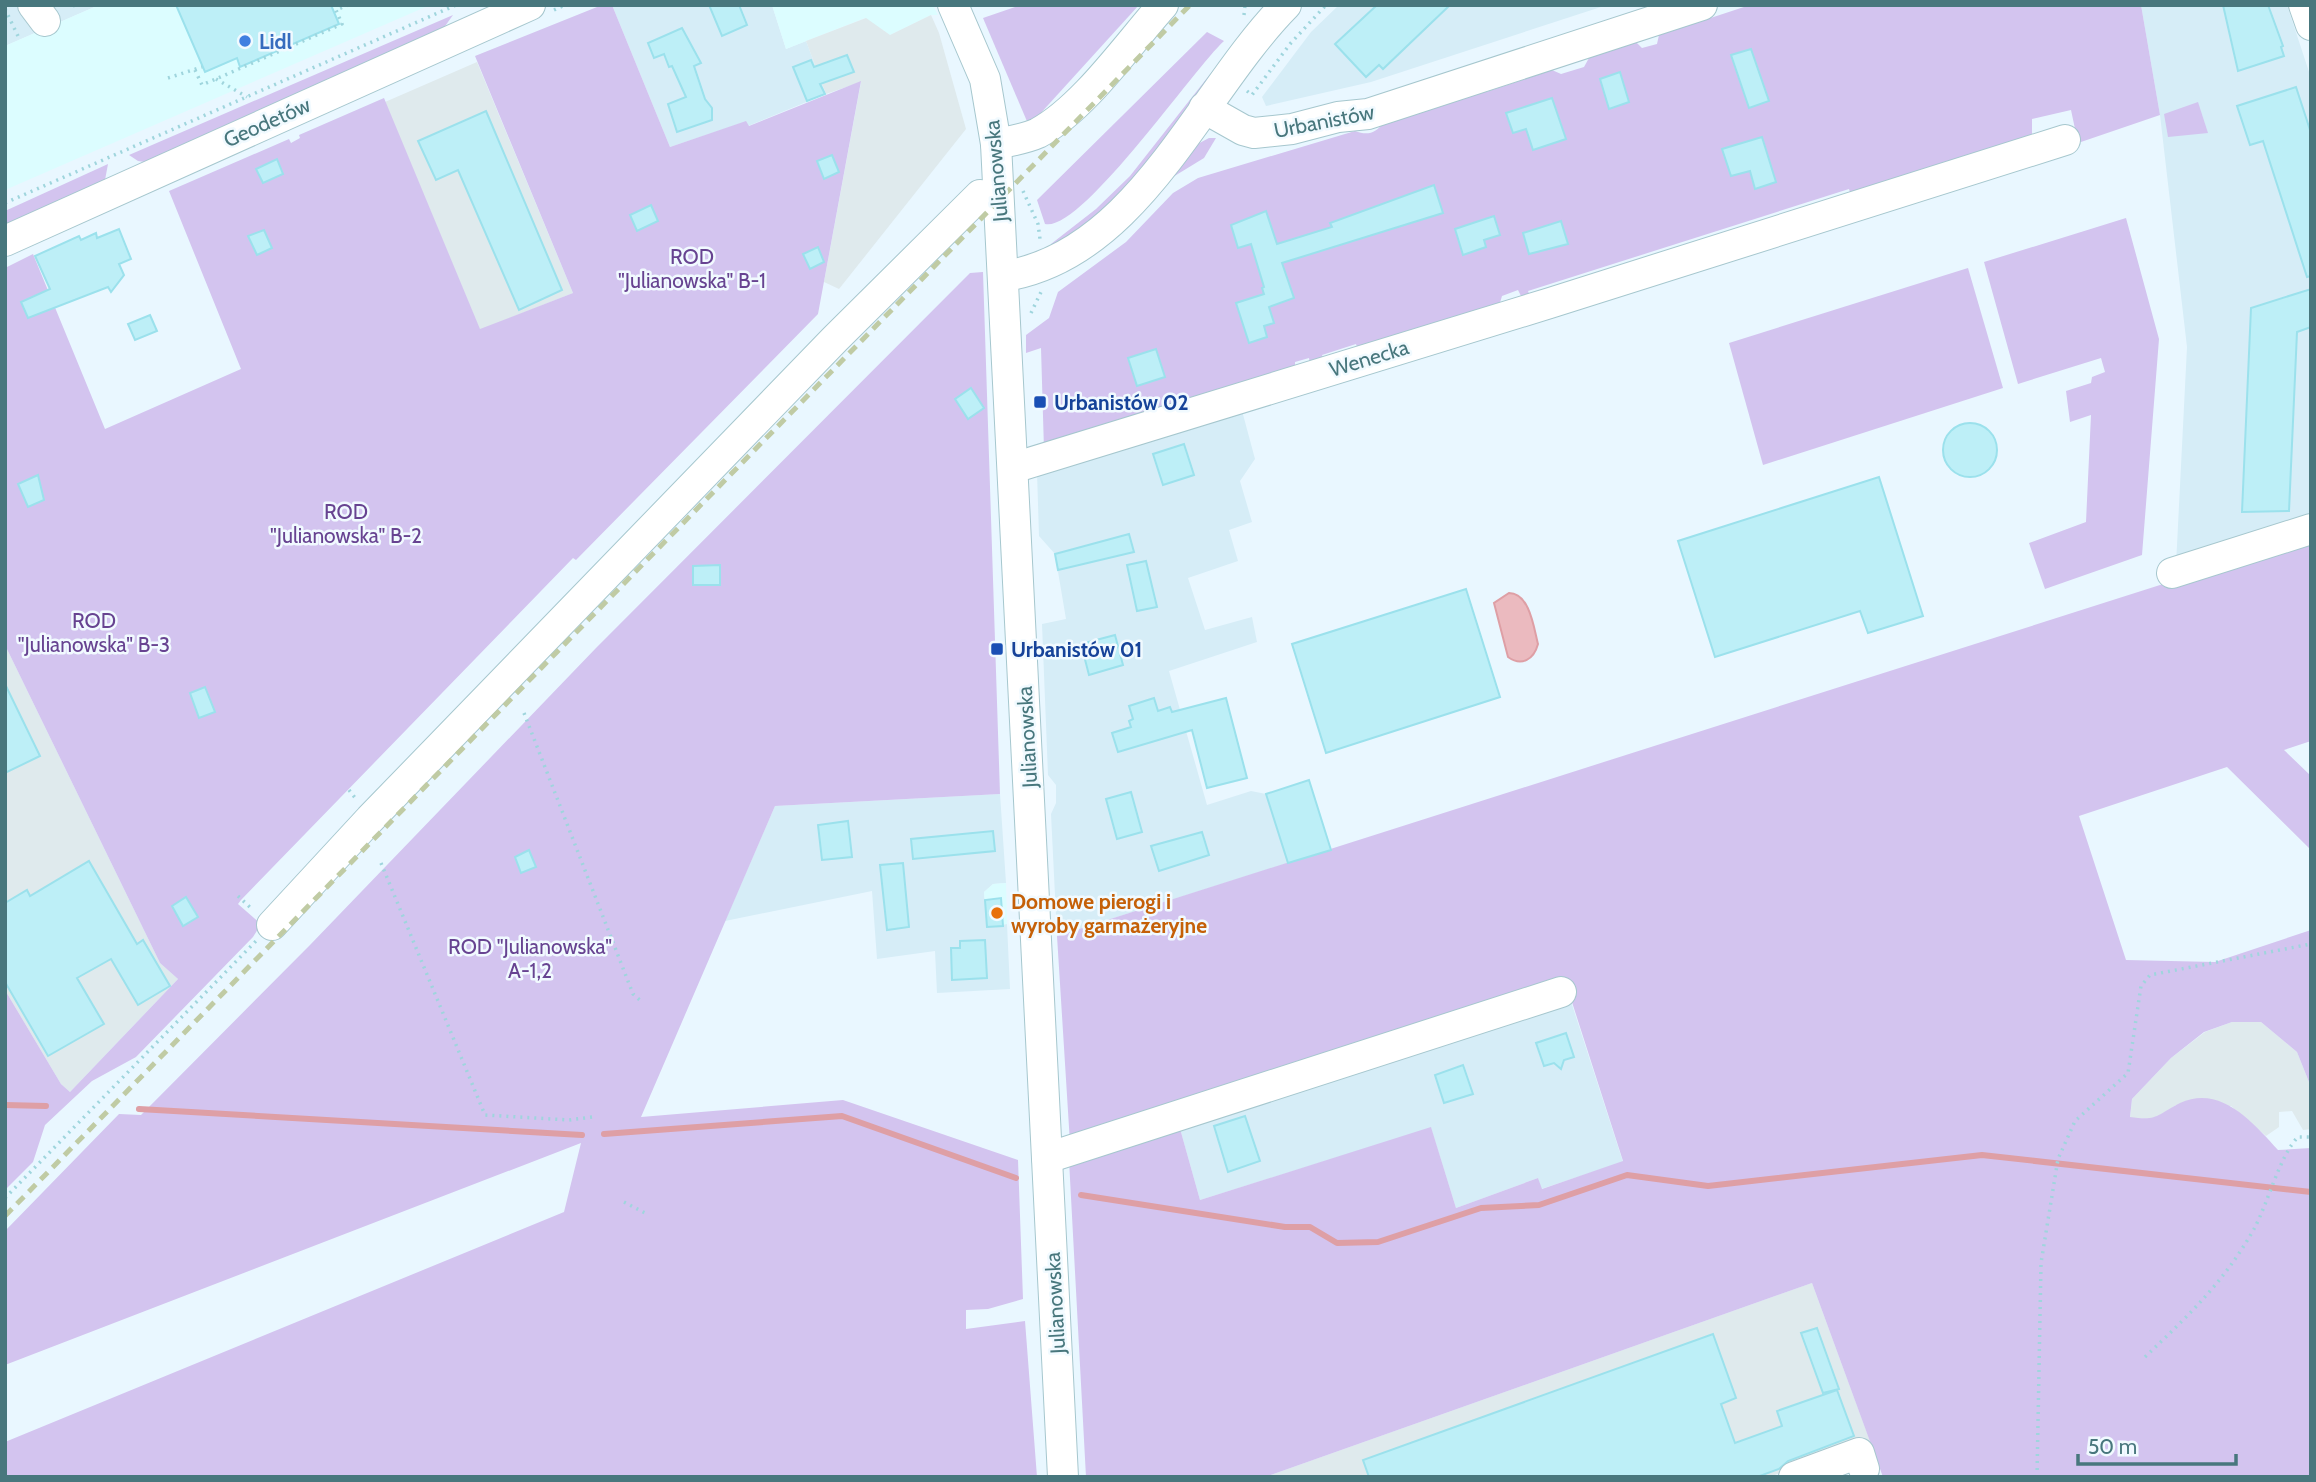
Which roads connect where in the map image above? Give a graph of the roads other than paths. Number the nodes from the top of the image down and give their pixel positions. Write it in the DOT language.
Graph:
graph roads {
  1 [pos="530,5"];
  2 [pos="953,5"];
  3 [pos="1163,5"];
  4 [pos="1286,5"];
  5 [pos="1702,5"];
  6 [pos="2304,5"];
  7 [pos="2311,25"];
  8 [pos="1204,108"];
  9 [pos="2065,140"];
  10 [pos="996,144"];
  11 [pos="980,195"];
  12 [pos="5,241"];
  13 [pos="1005,276"];
  14 [pos="1013,468"];
  15 [pos="2311,529"];
  16 [pos="2172,573"];
  17 [pos="272,925"];
  18 [pos="1561,992"];
  19 [pos="1047,1158"];
  20 [pos="1864,1469"];
  21 [pos="1063,1477"];
  22 [pos="1794,1477"];
  1 -- 12 [label="street, Geodetów"];
  2 -- 10 [label="street, Julianowska"];
  3 -- 10 [label="street"];
  4 -- 8 [label="street"];
  5 -- 8 [label="street, Urbanistów"];
  6 -- 7 [label="street"];
  8 -- 13 [label="street"];
  9 -- 14 [label="street, Wenecka"];
  10 -- 13 [label="street, Julianowska"];
  11 -- 17 [label="street"];
  13 -- 14 [label="street, Julianowska"];
  14 -- 19 [label="street, Julianowska"];
  15 -- 16 [label="street"];
  18 -- 19 [label="street"];
  19 -- 21 [label="street, Julianowska"];
  20 -- 22 [label="street"];
}
